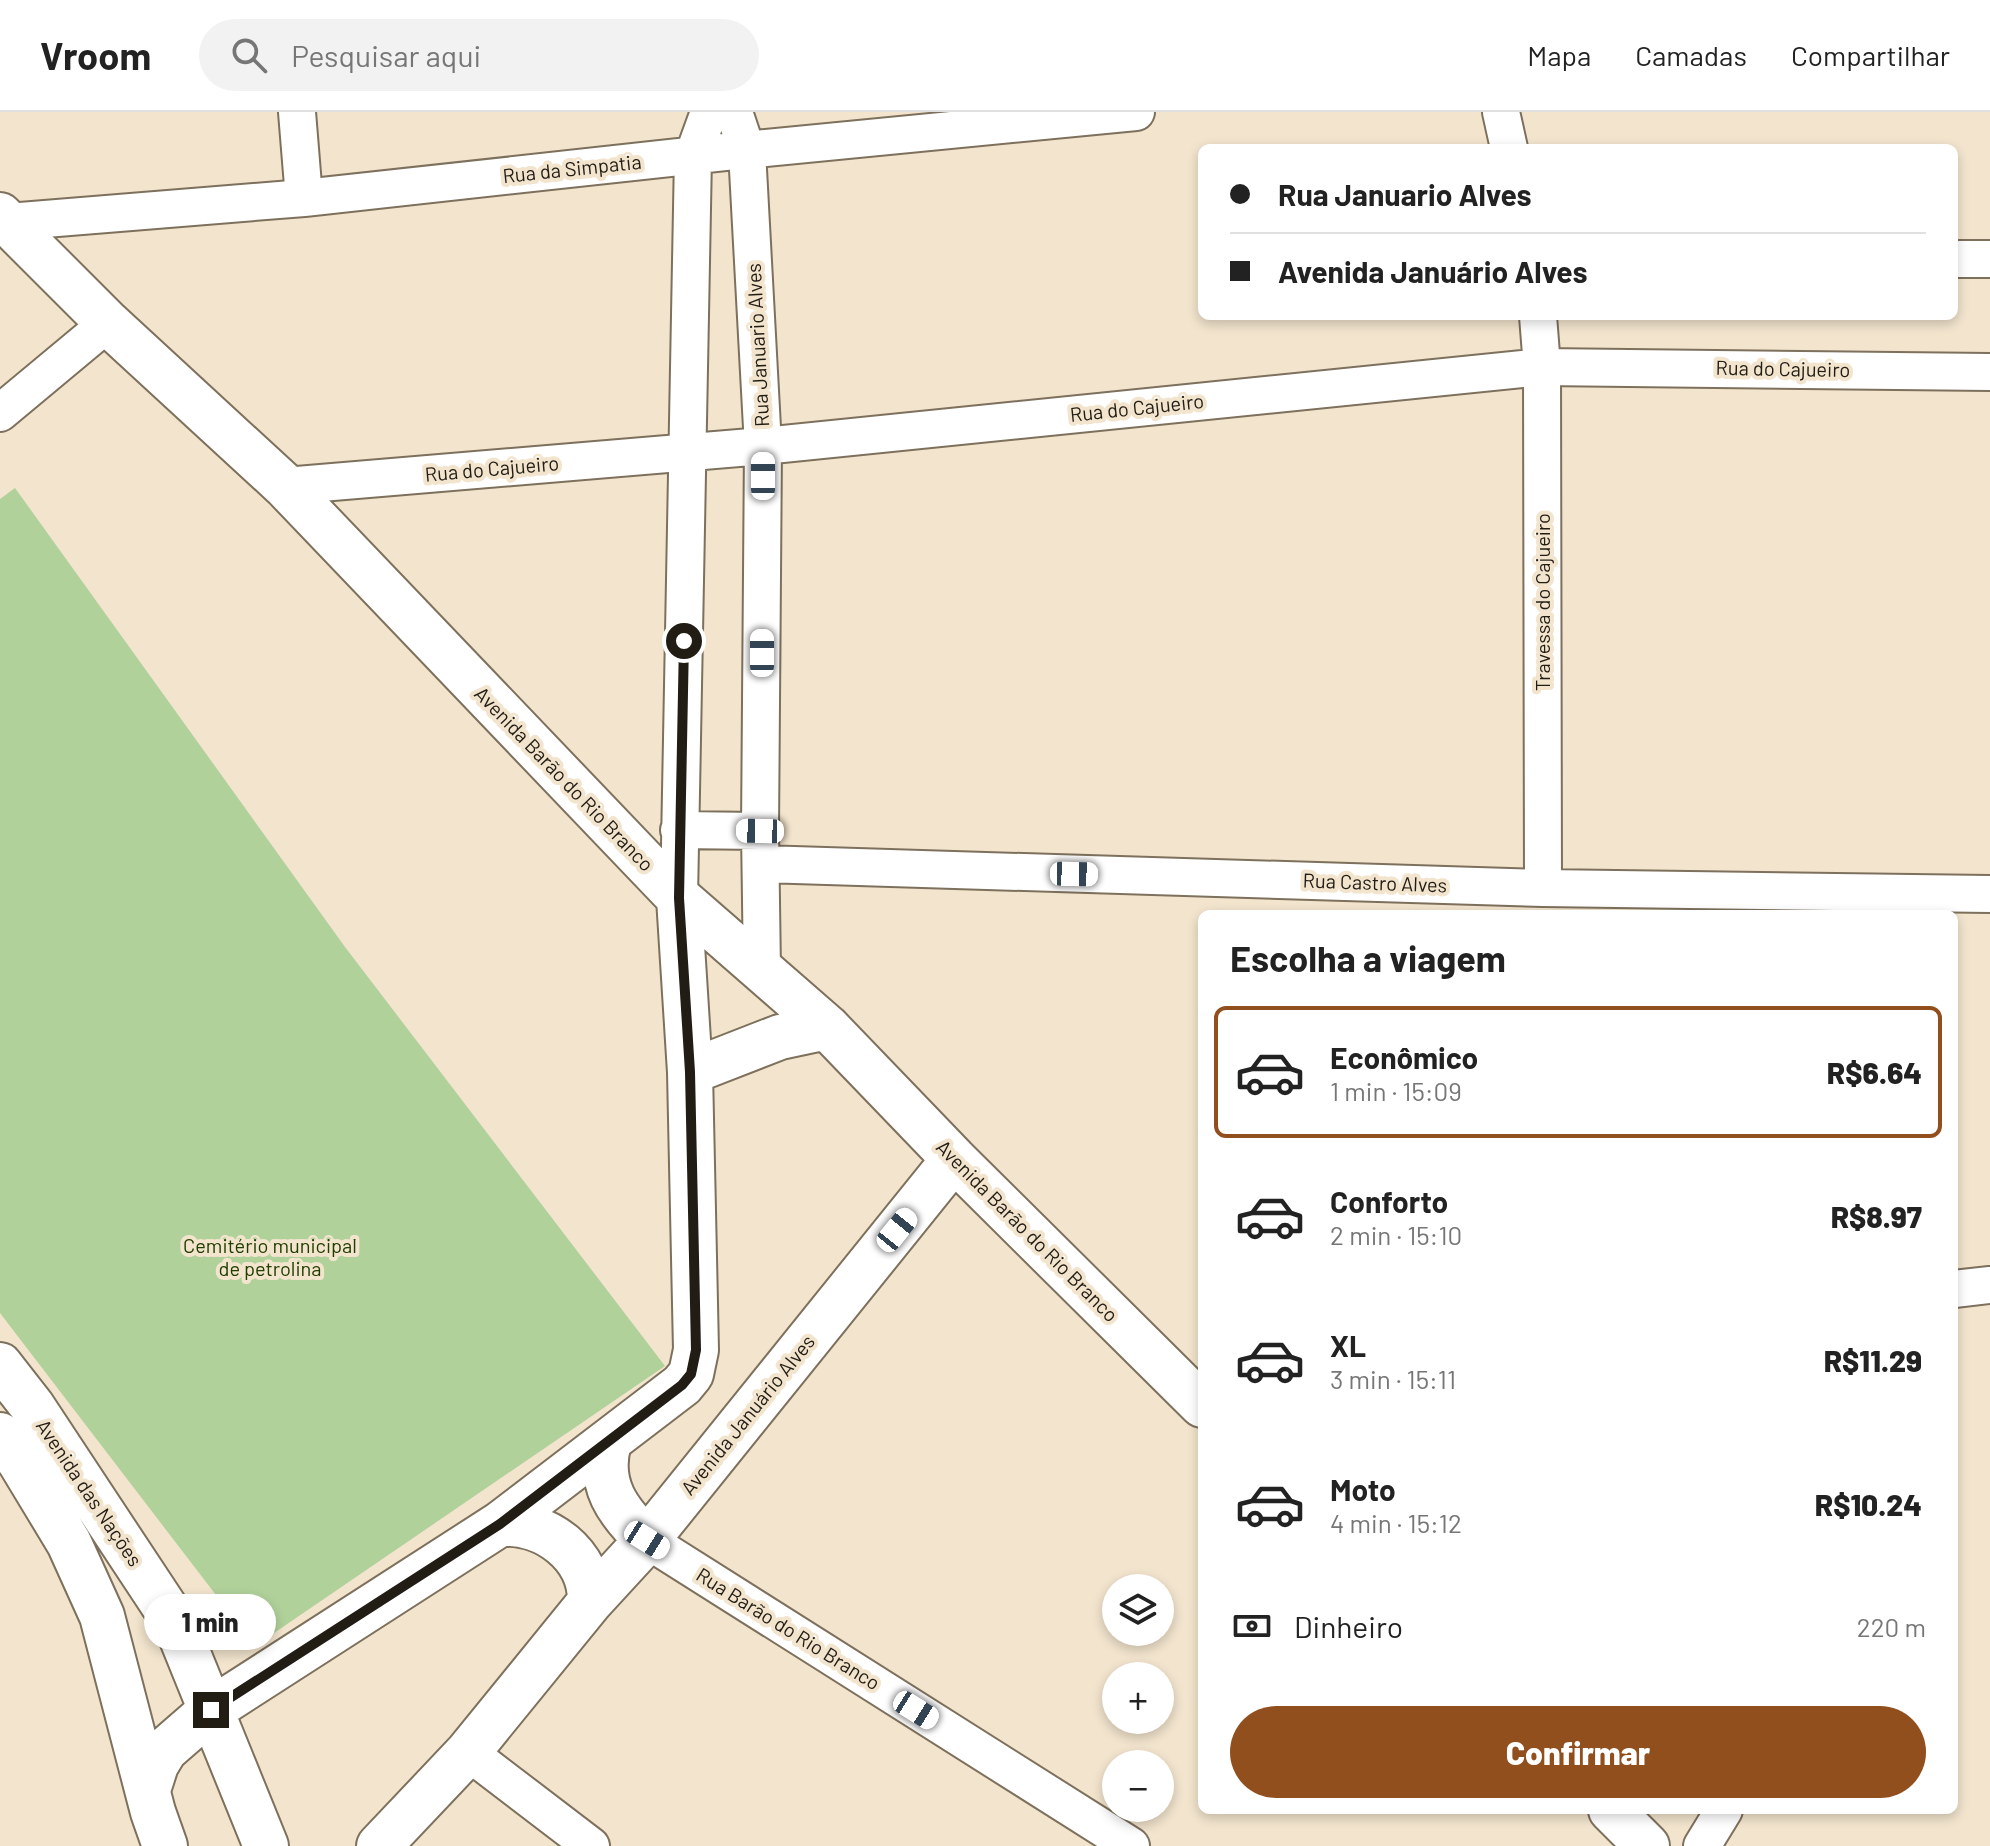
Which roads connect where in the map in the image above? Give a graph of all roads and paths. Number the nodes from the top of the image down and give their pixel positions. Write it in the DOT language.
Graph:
graph roads {
  1 [pos="297,112"];
  2 [pos="709,112"];
  3 [pos="734,112"];
  4 [pos="1136,112"];
  5 [pos="1501,112"];
  6 [pos="1508,144"];
  7 [pos="747,151"];
  8 [pos="693,156"];
  9 [pos="304,198"];
  10 [pos="4,218"];
  11 [pos="1958,259"];
  12 [pos="1990,259"];
  13 [pos="1538,320"];
  14 [pos="108,323"];
  15 [pos="1542,367"];
  16 [pos="1990,372"];
  17 [pos="0,413"];
  18 [pos="763,446"];
  19 [pos="689,453"];
  20 [pos="285,486"];
  21 [pos="679,830"];
  22 [pos="760,848"];
  23 [pos="1543,888"];
  24 [pos="1990,894"];
  25 [pos="679,898"];
  26 [pos="1887,903"];
  27 [pos="762,971"];
  28 [pos="827,1027"];
  29 [pos="690,1072"];
  30 [pos="954,1159"];
  31 [pos="1990,1285"];
  32 [pos="1958,1289"];
  33 [pos="0,1365"];
  34 [pos="1198,1401"];
  35 [pos="0,1435"];
  36 [pos="609,1442"];
  37 [pos="500,1524"];
  38 [pos="647,1540"];
  39 [pos="590,1602"];
  40 [pos="211,1710"];
  41 [pos="468,1752"];
  42 [pos="148,1790"];
  43 [pos="1615,1814"];
  44 [pos="1722,1814"];
  45 [pos="165,1846"];
  46 [pos="266,1846"];
  47 [pos="379,1846"];
  48 [pos="591,1846"];
  49 [pos="1131,1846"];
  50 [pos="1647,1846"];
  51 [pos="1702,1846"];
  1 -- 9 [label="street"];
  2 -- 8 [label="street"];
  3 -- 7 [label="street, Rua Januario Alves"];
  4 -- 7 [label="street, Rua da Simpatia"];
  5 -- 6 [label="street"];
  7 -- 8 [label="street, Rua da Simpatia"];
  7 -- 18 [label="street, Rua Januario Alves"];
  8 -- 9 [label="street, Rua da Simpatia"];
  8 -- 19 [label="street"];
  9 -- 10 [label="street, Rua da Simpatia"];
  10 -- 14 [label="street, Avenida Barão do Rio Branco"];
  11 -- 12 [label="street"];
  13 -- 15 [label="street, Travessa do Cajueiro"];
  14 -- 17 [label="street"];
  14 -- 20 [label="street, Avenida Barão do Rio Branco"];
  15 -- 16 [label="street, Rua do Cajueiro"];
  15 -- 18 [label="street, Rua do Cajueiro"];
  15 -- 23 [label="street, Travessa do Cajueiro"];
  18 -- 19 [label="street, Rua do Cajueiro"];
  18 -- 22 [label="street, Rua Januario Alves"];
  19 -- 20 [label="street, Rua do Cajueiro"];
  19 -- 21 [label="street"];
  20 -- 25 [label="street, Avenida Barão do Rio Branco"];
  21 -- 22 [label="street, Rua Castro Alves"];
  21 -- 25 [label="street"];
  22 -- 23 [label="street, Rua Castro Alves"];
  22 -- 27 [label="street, Rua Januario Alves"];
  23 -- 26 [label="street, Rua Castro Alves"];
  24 -- 26 [label="street, Rua Castro Alves"];
  25 -- 27 [label="street, Avenida Barão do Rio Branco"];
  25 -- 29 [label="street"];
  27 -- 28 [label="street, Avenida Barão do Rio Branco"];
  28 -- 29 [label="street"];
  28 -- 30 [label="street, Avenida Barão do Rio Branco"];
  29 -- 36 [label="street"];
  30 -- 34 [label="street, Avenida Barão do Rio Branco"];
  30 -- 38 [label="street, Avenida Januário Alves"];
  31 -- 32 [label="street"];
  33 -- 40 [label="street, Avenida das Nações"];
  35 -- 42 [label="street, Avenida das Nações"];
  36 -- 37 [label="street"];
  36 -- 38 [label="street"];
  37 -- 39 [label="street"];
  37 -- 40 [label="street"];
  38 -- 39 [label="street, Avenida Januário Alves"];
  38 -- 49 [label="street, Rua Barão do Rio Branco"];
  39 -- 41 [label="street, Avenida Januário Alves"];
  40 -- 42 [label="street"];
  40 -- 46 [label="street, Avenida das Nações"];
  41 -- 47 [label="street, Avenida Januário Alves"];
  41 -- 48 [label="street"];
  42 -- 45 [label="street, Avenida das Nações"];
  43 -- 50 [label="street"];
  44 -- 51 [label="street"];
}
